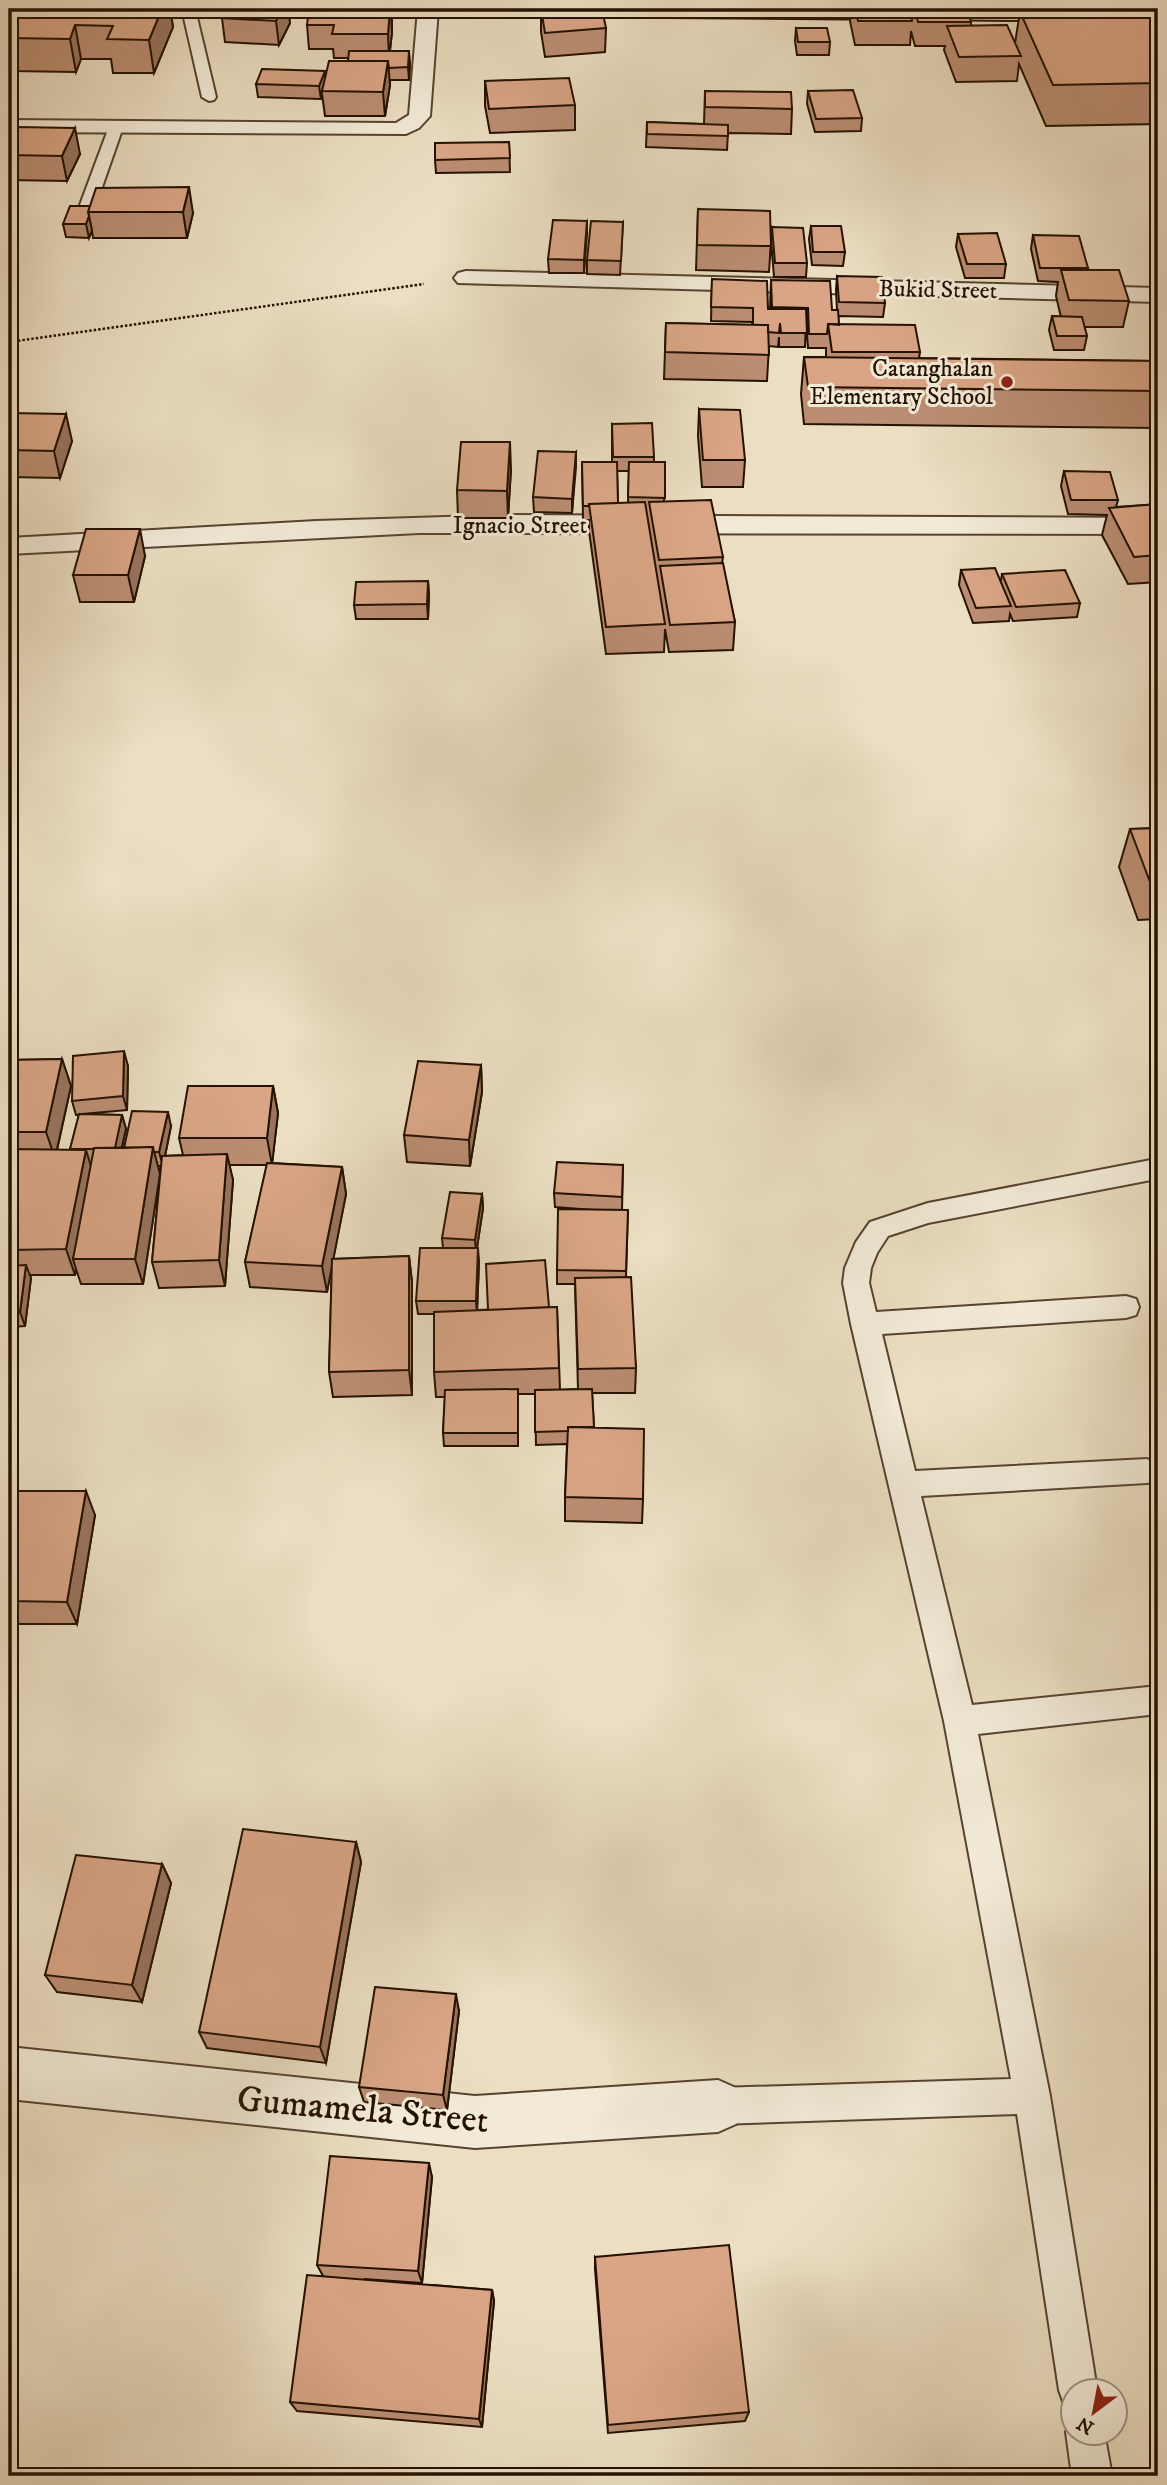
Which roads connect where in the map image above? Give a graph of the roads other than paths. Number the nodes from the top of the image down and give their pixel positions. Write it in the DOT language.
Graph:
graph roads {
  1 [pos="188,9"];
  2 [pos="402,9"];
  3 [pos="428,9"];
  4 [pos="1158,15"];
  5 [pos="209,97"];
  6 [pos="9,126"];
  7 [pos="116,127"];
  8 [pos="85,213"];
  9 [pos="466,278"];
  10 [pos="1158,295"];
  11 [pos="1158,526"];
  12 [pos="9,546"];
  13 [pos="1151,1170"];
  14 [pos="1126,1307"];
  15 [pos="865,1324"];
  16 [pos="1147,1471"];
  17 [pos="905,1484"];
  18 [pos="1158,1700"];
  19 [pos="960,1721"];
  20 [pos="9,2073"];
  21 [pos="1032,2095"];
  22 [pos="718,2106"];
  23 [pos="1076,2376"];
  24 [pos="1087,2446"];
  25 [pos="1092,2476"];
  1 -- 5 [label="lane"];
  2 -- 3 [label="street"];
  3 -- 4 [label="street"];
  3 -- 7 [label="street"];
  6 -- 7 [label="street"];
  7 -- 8 [label="lane"];
  9 -- 10 [label="street, Bukid Street"];
  11 -- 12 [label="street, Ignacio Street"];
  13 -- 15 [label="lane"];
  14 -- 15 [label="lane"];
  15 -- 17 [label="lane"];
  16 -- 17 [label="lane"];
  17 -- 19 [label="lane"];
  18 -- 19 [label="lane"];
  19 -- 21 [label="lane"];
  20 -- 22 [label="street, Gumamela Street"];
  21 -- 22 [label="lane"];
  21 -- 23 [label="lane"];
  24 -- 25 [label="lane"];
}
